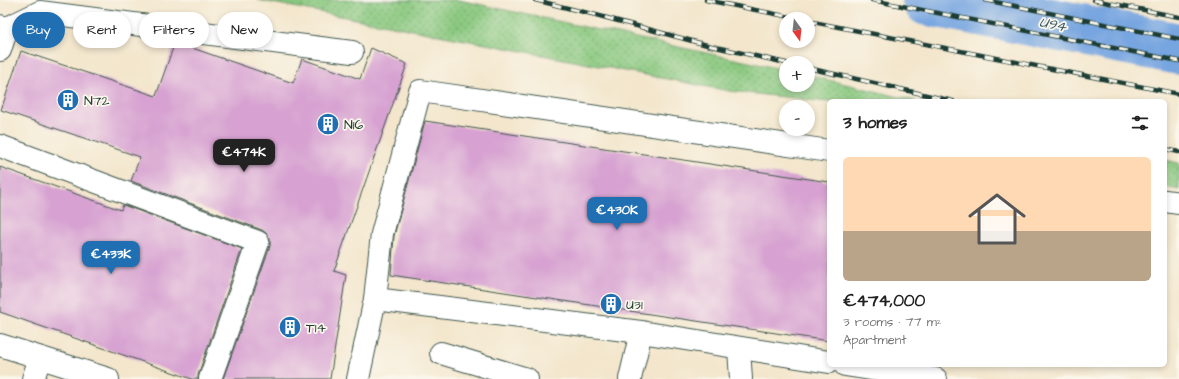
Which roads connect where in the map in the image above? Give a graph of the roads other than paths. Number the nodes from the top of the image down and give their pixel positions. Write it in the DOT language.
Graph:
graph roads {
  1 [pos="3,27"];
  2 [pos="0,50"];
  3 [pos="352,52"];
  4 [pos="0,146"];
  5 [pos="827,151"];
  6 [pos="1167,201"];
  7 [pos="1179,204"];
  8 [pos="375,298"];
  9 [pos="641,332"];
  10 [pos="0,345"];
  11 [pos="739,349"];
  12 [pos="441,353"];
  13 [pos="40,358"];
  14 [pos="827,362"];
  15 [pos="859,367"];
  16 [pos="33,379"];
  17 [pos="108,379"];
  18 [pos="210,379"];
  19 [pos="358,379"];
  20 [pos="527,379"];
  21 [pos="630,379"];
  22 [pos="741,379"];
  23 [pos="936,379"];
  1 -- 2 [label="lane"];
  1 -- 3 [label="lane"];
  4 -- 18 [label="lane"];
  5 -- 8 [label="lane"];
  6 -- 7 [label="lane"];
  8 -- 9 [label="lane"];
  8 -- 19 [label="lane"];
  9 -- 11 [label="lane"];
  9 -- 21 [label="lane"];
  10 -- 13 [label="lane"];
  11 -- 14 [label="lane"];
  11 -- 22 [label="lane"];
  12 -- 20 [label="lane"];
  13 -- 16 [label="lane"];
  13 -- 17 [label="lane"];
  15 -- 23 [label="lane"];
}
